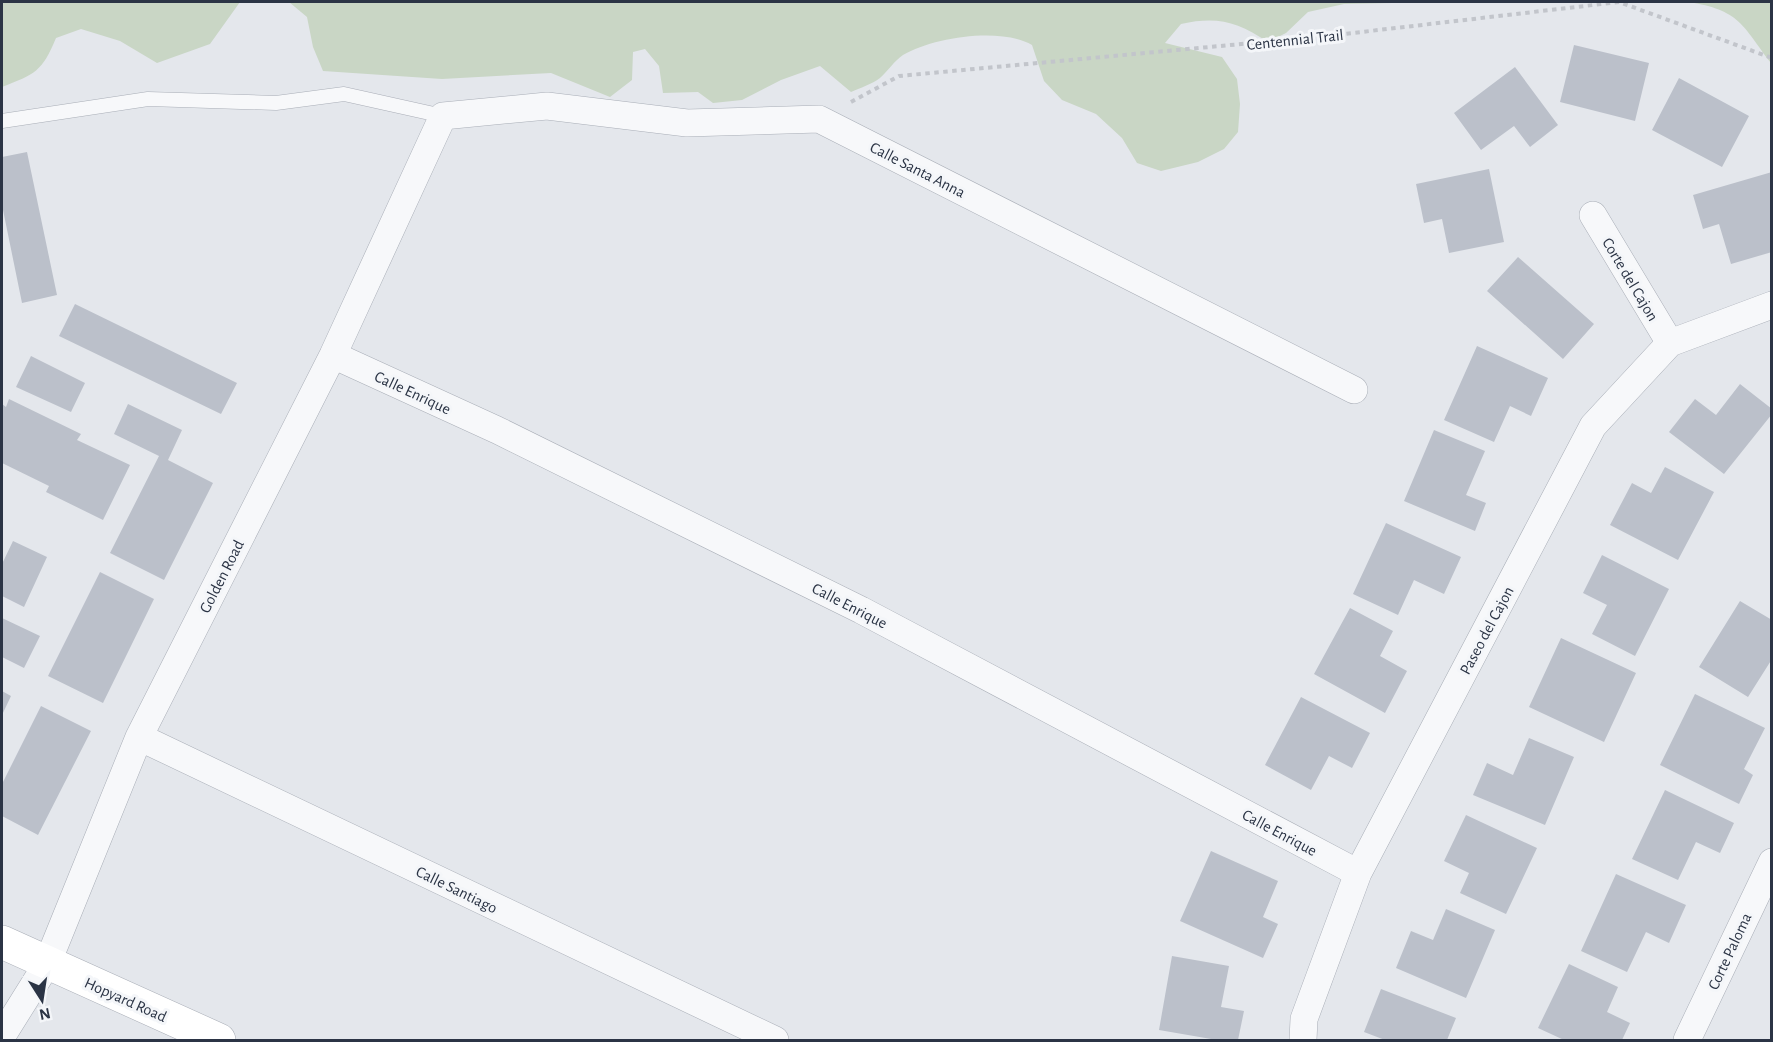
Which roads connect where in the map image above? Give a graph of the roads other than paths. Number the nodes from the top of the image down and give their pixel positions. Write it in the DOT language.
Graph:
graph roads {
  1 [pos="443,116"];
  2 [pos="2,121"];
  3 [pos="1593,215"];
  4 [pos="1772,304"];
  5 [pos="1670,343"];
  6 [pos="333,354"];
  7 [pos="1354,390"];
  8 [pos="139,737"];
  9 [pos="1772,862"];
  10 [pos="1359,873"];
  11 [pos="2,942"];
  12 [pos="47,964"];
  13 [pos="2,1036"];
  14 [pos="219,1041"];
  15 [pos="775,1041"];
  16 [pos="1303,1041"];
  17 [pos="1686,1041"];
  1 -- 2 [label="lane"];
  1 -- 6 [label="street, Golden Road"];
  1 -- 7 [label="street, Calle Santa Anna"];
  3 -- 5 [label="street, Corte del Cajon"];
  4 -- 5 [label="street, Paseo del Cajon"];
  5 -- 10 [label="street, Paseo del Cajon"];
  6 -- 8 [label="street, Golden Road"];
  6 -- 10 [label="street, Calle Enrique"];
  8 -- 12 [label="street, Golden Road"];
  8 -- 15 [label="street, Calle Santiago"];
  9 -- 17 [label="street, Corte Paloma"];
  10 -- 16 [label="street, Paseo del Cajon"];
  11 -- 12 [label="main road, Hopyard Road"];
  12 -- 13 [label="street, Golden Road"];
  12 -- 14 [label="main road, Hopyard Road"];
}
